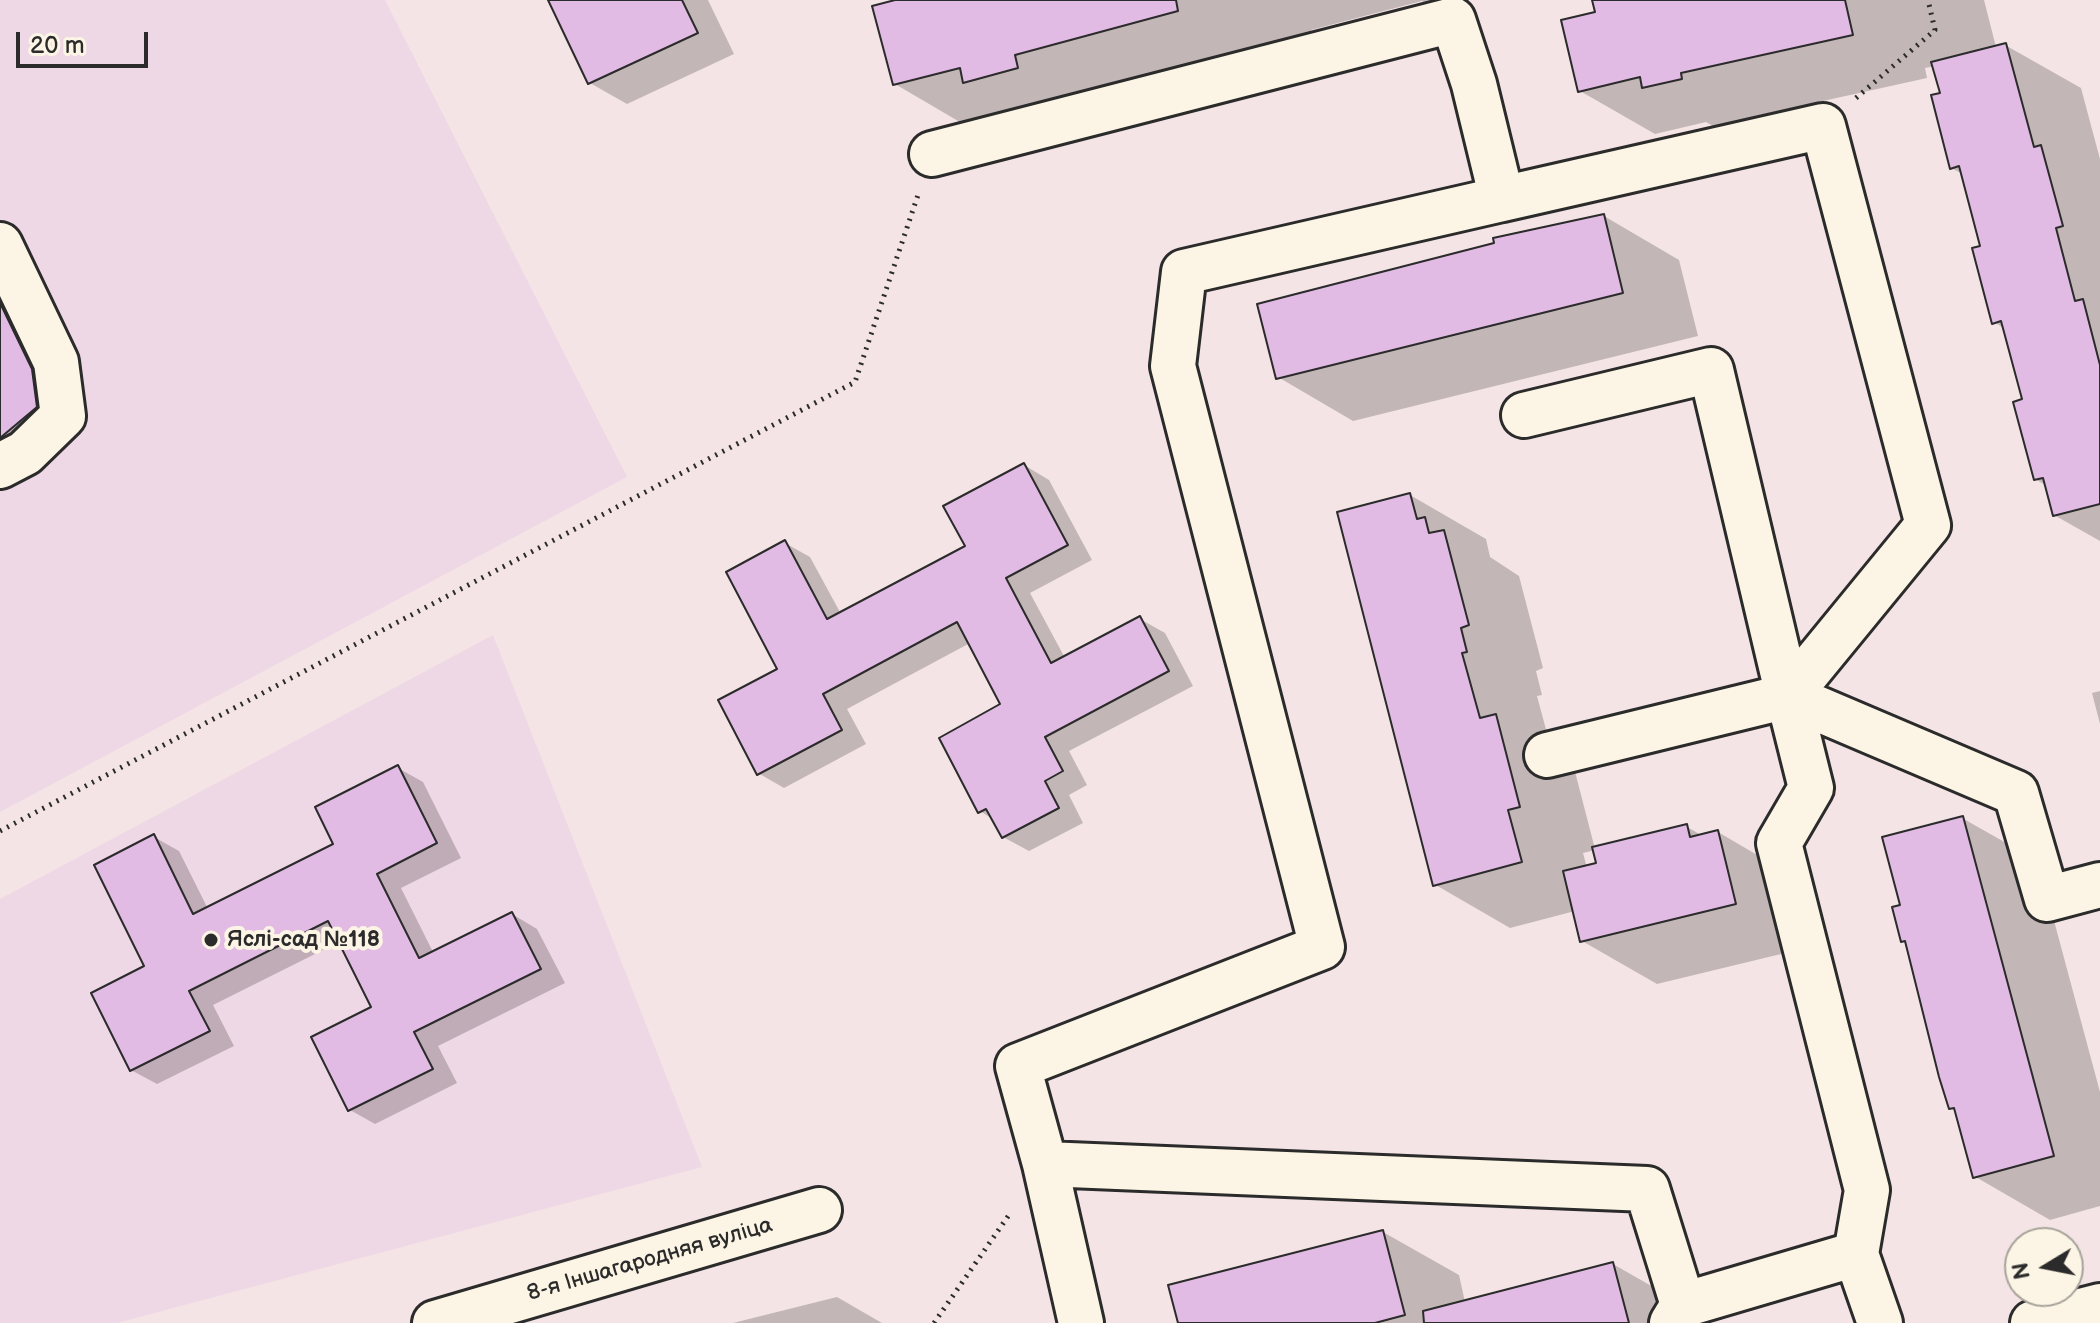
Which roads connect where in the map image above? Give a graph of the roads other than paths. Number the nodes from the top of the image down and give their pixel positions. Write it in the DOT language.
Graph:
graph roads {
  1 [pos="932,154"];
  2 [pos="1502,199"];
  3 [pos="0,245"];
  4 [pos="1524,415"];
  5 [pos="0,466"];
  6 [pos="1788,696"];
  7 [pos="1547,755"];
  8 [pos="2100,885"];
  9 [pos="1045,1164"];
  10 [pos="819,1210"];
  11 [pos="1856,1254"];
  12 [pos="2100,1306"];
  13 [pos="1677,1314"];
  14 [pos="435,1323"];
  15 [pos="1081,1323"];
  16 [pos="1880,1323"];
  17 [pos="2033,1323"];
  1 -- 2 [label="lane"];
  2 -- 6 [label="lane"];
  2 -- 9 [label="lane"];
  3 -- 5 [label="lane"];
  4 -- 6 [label="lane"];
  6 -- 7 [label="lane"];
  6 -- 8 [label="lane"];
  6 -- 11 [label="lane"];
  9 -- 13 [label="lane"];
  9 -- 15 [label="lane"];
  10 -- 14 [label="lane, 8-я Іншагародняя вуліца"];
  11 -- 13 [label="lane"];
  11 -- 16 [label="lane"];
  12 -- 17 [label="lane"];
}
